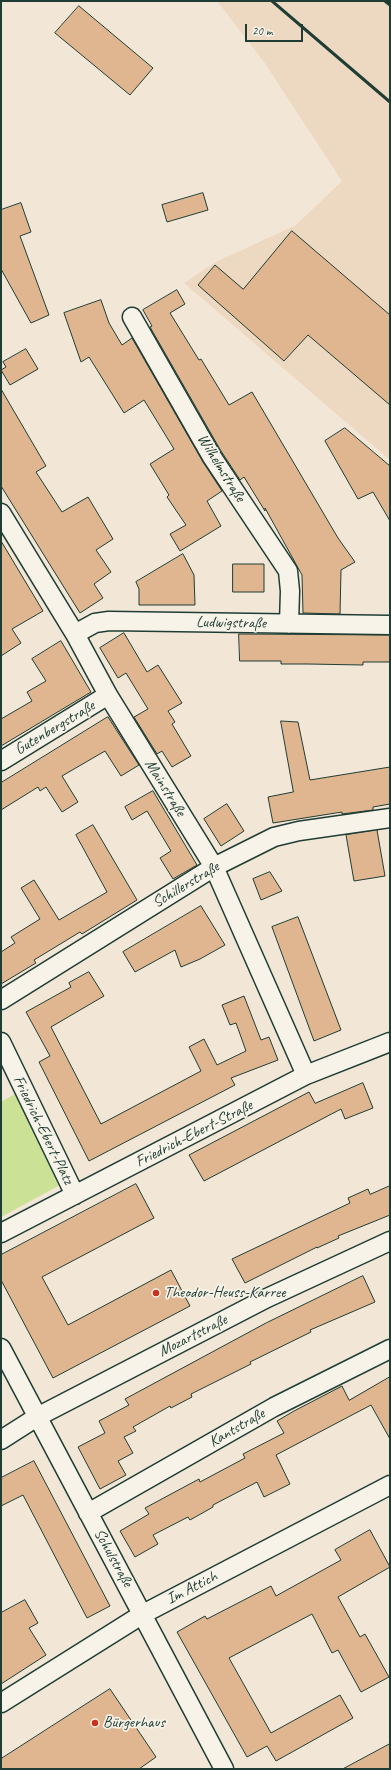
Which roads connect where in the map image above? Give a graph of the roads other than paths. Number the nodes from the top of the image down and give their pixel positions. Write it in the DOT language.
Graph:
graph roads {
  1 [pos="132,318"];
  2 [pos="4,524"];
  3 [pos="289,624"];
  4 [pos="390,625"];
  5 [pos="75,634"];
  6 [pos="108,695"];
  7 [pos="1,761"];
  8 [pos="390,818"];
  9 [pos="214,867"];
  10 [pos="1,1000"];
  11 [pos="1,1042"];
  12 [pos="390,1042"];
  13 [pos="306,1075"];
  14 [pos="75,1195"];
  15 [pos="1,1233"];
  16 [pos="390,1241"];
  17 [pos="1,1348"];
  18 [pos="390,1349"];
  19 [pos="37,1416"];
  20 [pos="1,1440"];
  21 [pos="390,1485"];
  22 [pos="88,1513"];
  23 [pos="143,1614"];
  24 [pos="1,1703"];
  25 [pos="224,1769"];
  1 -- 3 [label="street, Wilhelmstraße"];
  2 -- 5 [label="street, Mainstraße"];
  3 -- 4 [label="street, Ludwigstraße"];
  3 -- 5 [label="street, Ludwigstraße"];
  5 -- 6 [label="street, Mainstraße"];
  6 -- 7 [label="street, Gutenbergstraße"];
  6 -- 9 [label="street, Mainstraße"];
  8 -- 9 [label="street, Schillerstraße"];
  9 -- 10 [label="street, Schillerstraße"];
  9 -- 13 [label="street, Mainstraße"];
  11 -- 14 [label="street, Friedrich-Ebert-Platz"];
  12 -- 13 [label="street, Friedrich-Ebert-Straße"];
  13 -- 14 [label="street, Friedrich-Ebert-Straße"];
  14 -- 15 [label="street, Friedrich-Ebert-Straße"];
  16 -- 19 [label="street, Mozartstraße"];
  17 -- 19 [label="street, Schulstraße"];
  18 -- 22 [label="street, Kantstraße"];
  19 -- 20 [label="street, Mozartstraße"];
  19 -- 22 [label="street, Schulstraße"];
  21 -- 23 [label="street, Im Attich"];
  22 -- 23 [label="street, Schulstraße"];
  23 -- 24 [label="street, Im Attich"];
  23 -- 25 [label="street, Schulstraße"];
}
